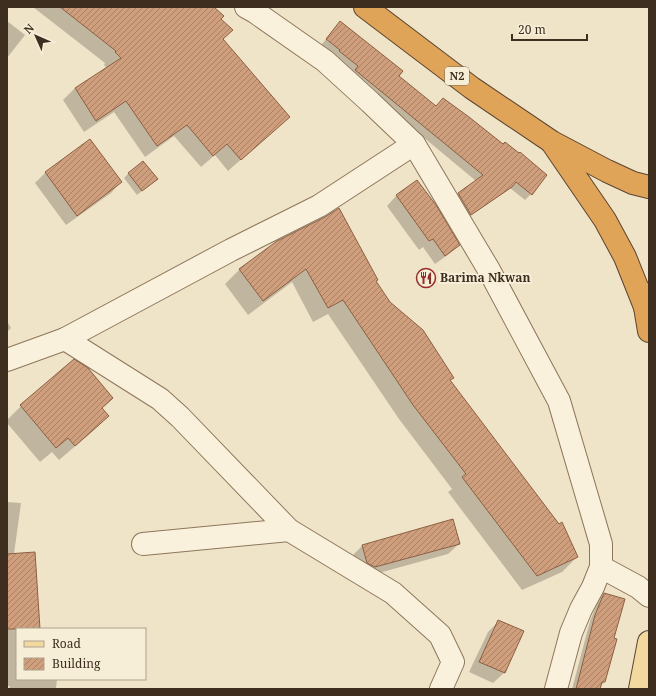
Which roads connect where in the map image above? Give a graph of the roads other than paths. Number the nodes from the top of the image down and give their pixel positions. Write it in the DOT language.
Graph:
graph roads {
  1 [pos="246,7"];
  2 [pos="365,7"];
  3 [pos="552,142"];
  4 [pos="414,144"];
  5 [pos="649,188"];
  6 [pos="649,277"];
  7 [pos="645,307"];
  8 [pos="649,331"];
  9 [pos="65,339"];
  10 [pos="7,360"];
  11 [pos="289,530"];
  12 [pos="143,544"];
  13 [pos="600,567"];
  14 [pos="649,596"];
  15 [pos="649,642"];
  16 [pos="441,689"];
  17 [pos="556,689"];
  18 [pos="640,689"];
  1 -- 4 [label="street"];
  2 -- 3 [label="highway, N2"];
  3 -- 5 [label="highway, N2"];
  3 -- 7 [label="highway, N2"];
  4 -- 9 [label="street"];
  4 -- 13 [label="street"];
  6 -- 7 [label="highway, N2"];
  7 -- 8 [label="highway, N2"];
  9 -- 10 [label="street"];
  9 -- 11 [label="street"];
  11 -- 12 [label="street"];
  11 -- 16 [label="street"];
  13 -- 14 [label="street"];
  13 -- 17 [label="street"];
  15 -- 18 [label="main road"];
}
